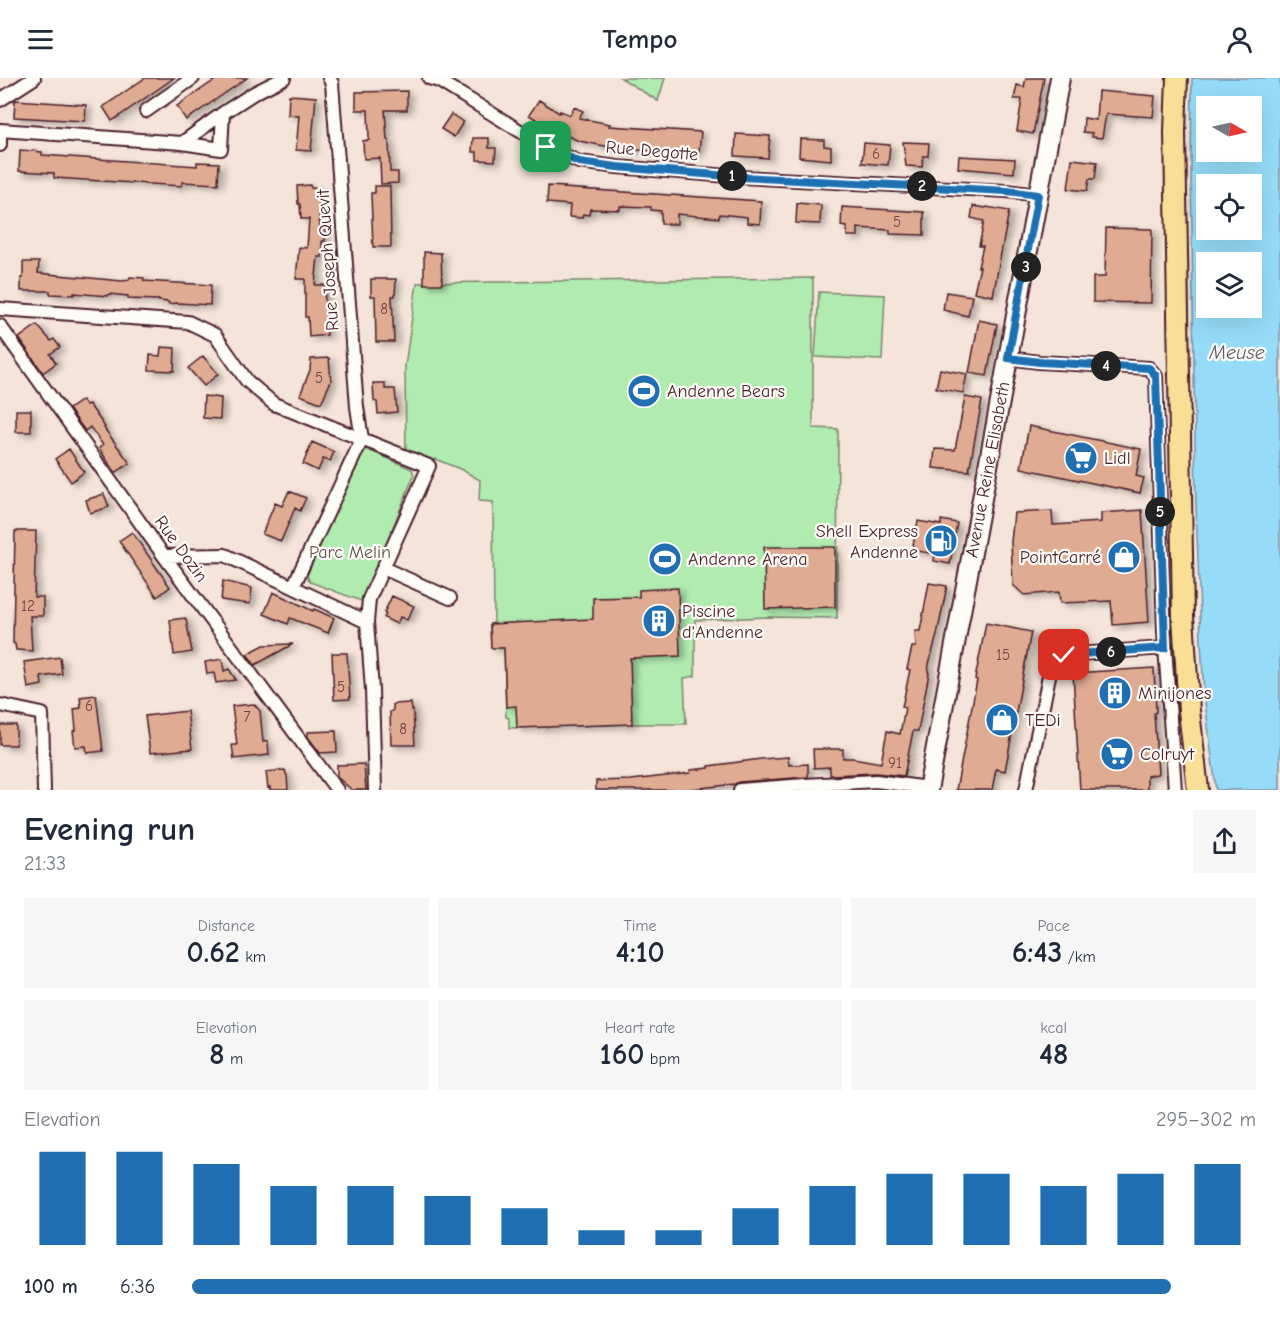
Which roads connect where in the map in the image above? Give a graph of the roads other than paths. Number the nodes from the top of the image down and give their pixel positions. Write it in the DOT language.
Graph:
graph roads {
  1 [pos="34,78"];
  2 [pos="193,78"];
  3 [pos="284,78"];
  4 [pos="329,78"];
  5 [pos="429,78"];
  6 [pos="1060,78"];
  7 [pos="1177,78"];
  8 [pos="0,100"];
  9 [pos="146,111"];
  10 [pos="223,113"];
  11 [pos="0,130"];
  12 [pos="182,143"];
  13 [pos="0,145"];
  14 [pos="1038,195"];
  15 [pos="0,309"];
  16 [pos="0,326"];
  17 [pos="1008,358"];
  18 [pos="362,439"];
  19 [pos="164,556"];
  20 [pos="383,568"];
  21 [pos="293,587"];
  22 [pos="450,598"];
  23 [pos="367,622"];
  24 [pos="1165,648"];
  25 [pos="0,705"];
  26 [pos="804,787"];
  27 [pos="928,789"];
  28 [pos="44,790"];
  29 [pos="337,790"];
  30 [pos="375,790"];
  31 [pos="740,790"];
  32 [pos="1026,790"];
  33 [pos="1175,790"];
  34 [pos="1198,790"];
  1 -- 8 [label="street"];
  2 -- 9 [label="street"];
  3 -- 10 [label="street"];
  4 -- 18 [label="street, Rue Joseph Quevit"];
  5 -- 14 [label="street, Rue Degotte"];
  6 -- 14 [label="main road, Avenue Reine Elisabeth"];
  7 -- 34 [label="main road"];
  10 -- 12 [label="street"];
  10 -- 12 [label="street"];
  11 -- 12 [label="street"];
  11 -- 13 [label="street"];
  14 -- 17 [label="main road, Avenue Reine Elisabeth"];
  15 -- 18 [label="street"];
  16 -- 19 [label="street, Rue Dozin"];
  17 -- 24 [label="street"];
  17 -- 27 [label="main road, Avenue Reine Elisabeth"];
  18 -- 20 [label="street"];
  18 -- 21 [label="street"];
  19 -- 21 [label="street"];
  19 -- 29 [label="street, Rue Dozin"];
  20 -- 22 [label="street"];
  20 -- 23 [label="street"];
  21 -- 23 [label="street"];
  23 -- 30 [label="street"];
  24 -- 32 [label="street"];
  24 -- 33 [label="street"];
  25 -- 28 [label="street"];
  26 -- 27 [label="street"];
  26 -- 31 [label="street"];
}
